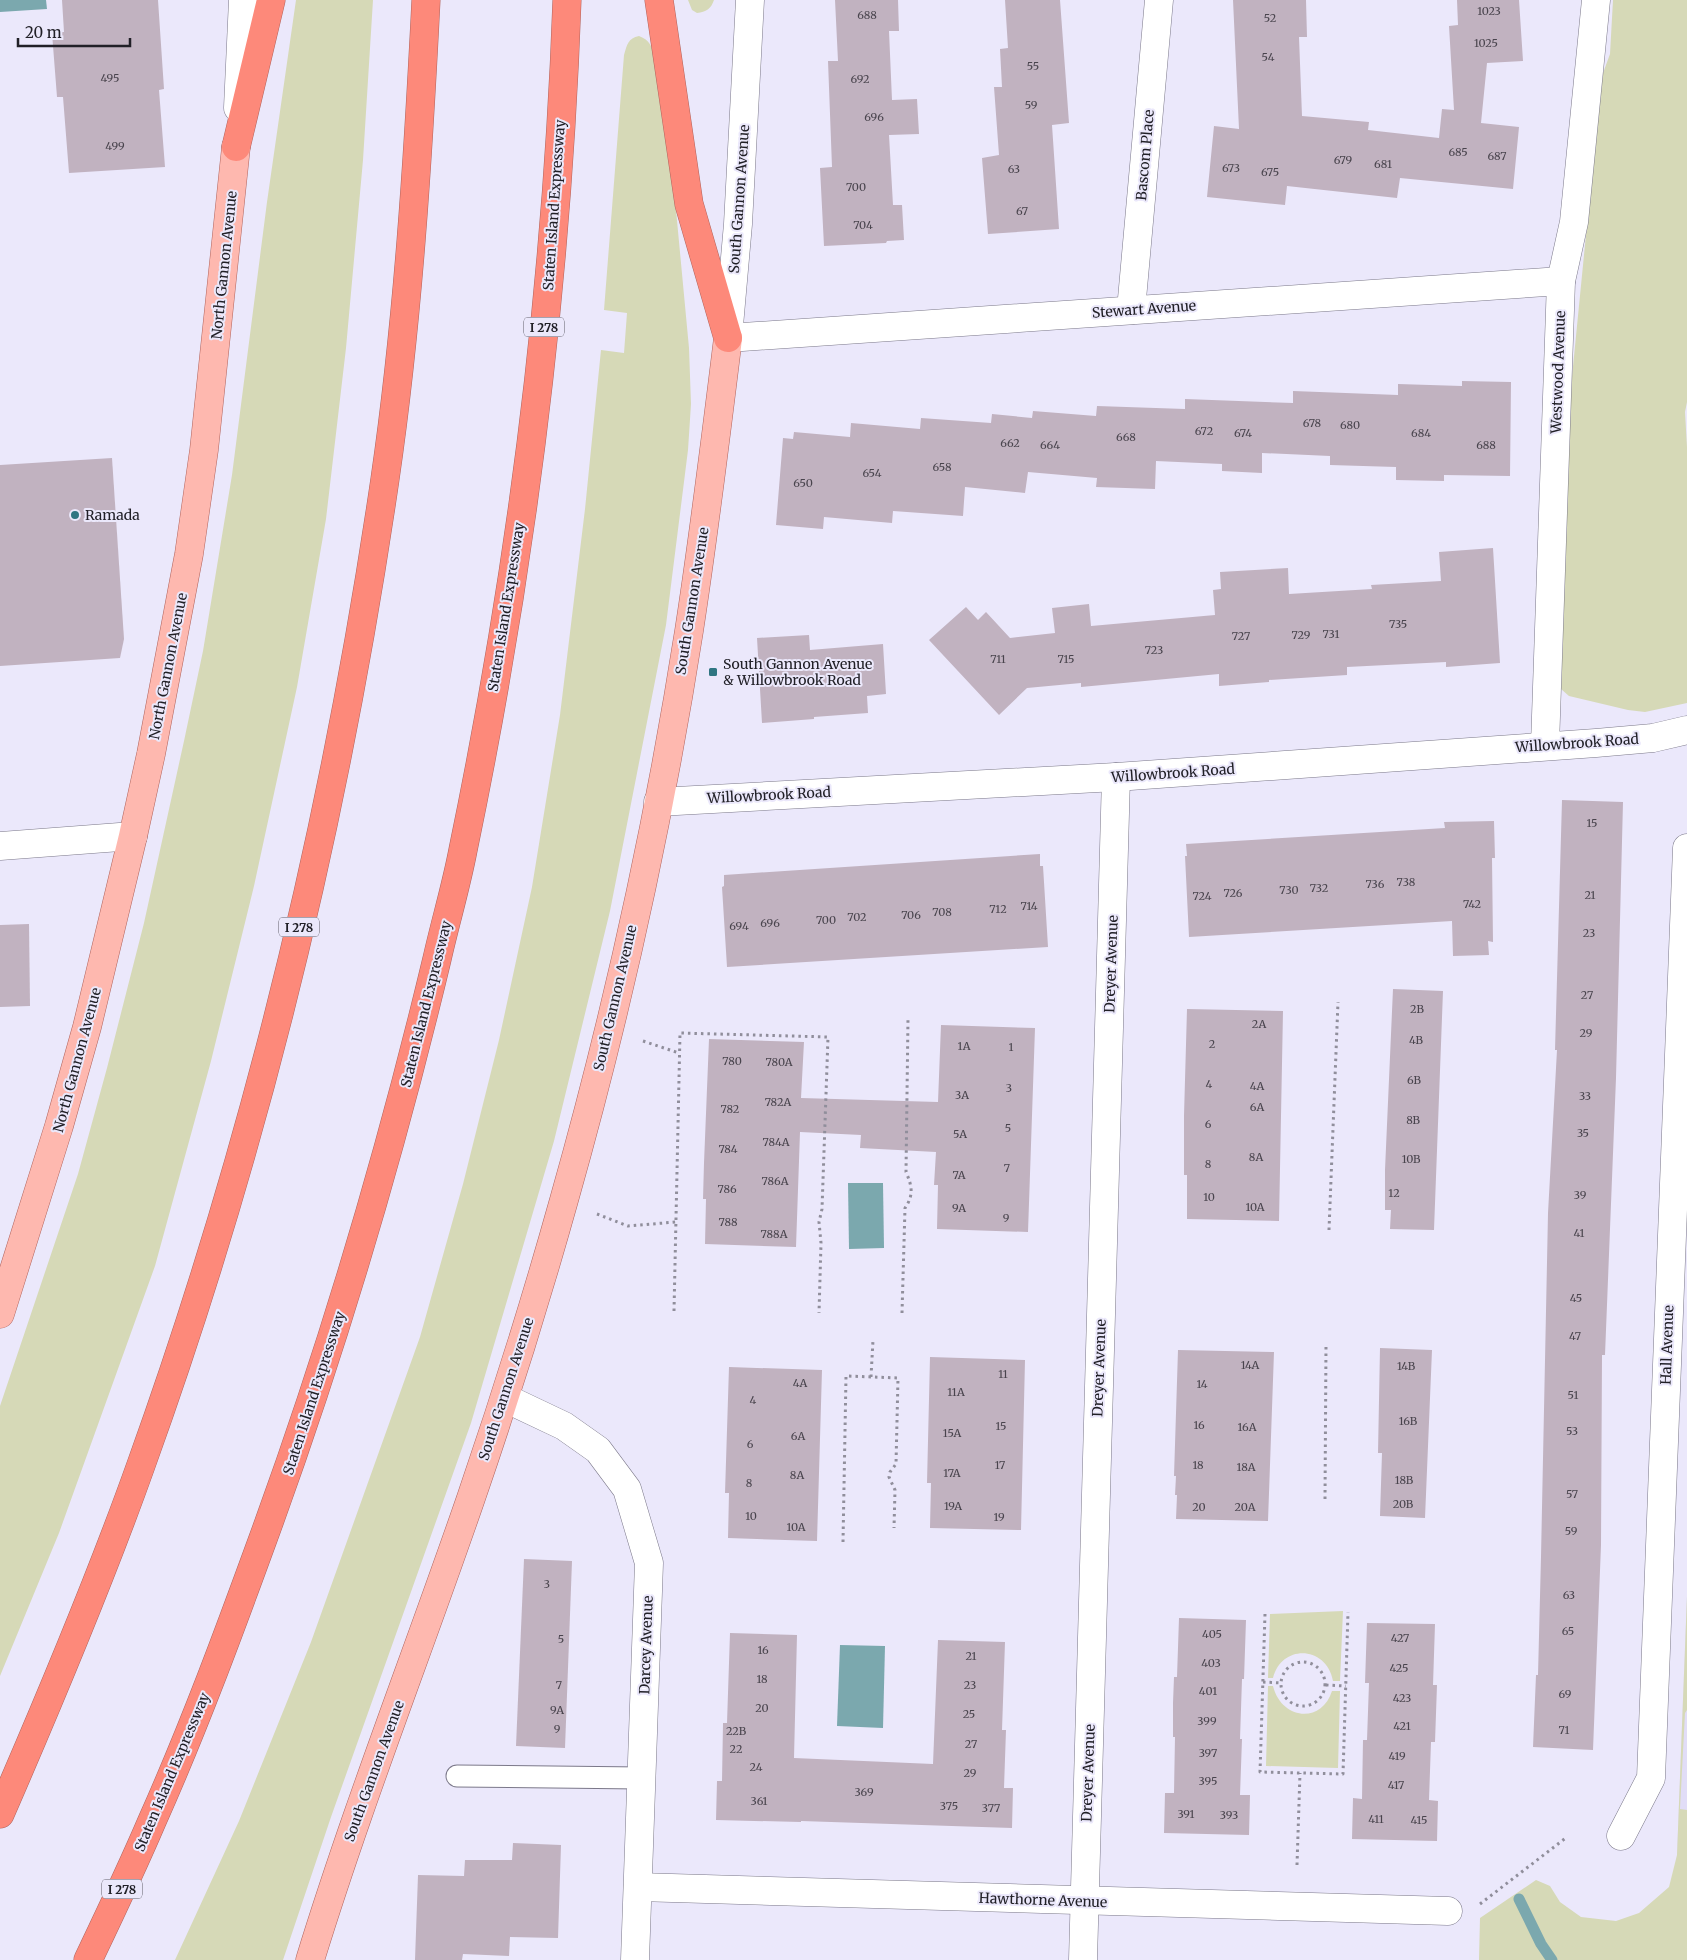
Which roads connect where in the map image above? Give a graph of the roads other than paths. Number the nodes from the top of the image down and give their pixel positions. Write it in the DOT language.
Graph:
graph roads {
  1 [pos="243,0"];
  2 [pos="270,0"];
  3 [pos="426,0"];
  4 [pos="567,0"];
  5 [pos="659,0"];
  6 [pos="750,0"];
  7 [pos="1159,0"];
  8 [pos="1596,0"];
  9 [pos="236,147"];
  10 [pos="1560,281"];
  11 [pos="1131,310"];
  12 [pos="728,338"];
  13 [pos="1687,730"];
  14 [pos="1545,745"];
  15 [pos="1116,777"];
  16 [pos="658,802"];
  17 [pos="134,836"];
  18 [pos="0,846"];
  19 [pos="1687,848"];
  20 [pos="0,1314"];
  21 [pos="505,1398"];
  22 [pos="457,1776"];
  23 [pos="641,1778"];
  24 [pos="0,1814"];
  25 [pos="1621,1836"];
  26 [pos="638,1887"];
  27 [pos="1084,1901"];
  28 [pos="1448,1911"];
  29 [pos="88,1960"];
  30 [pos="310,1960"];
  31 [pos="635,1960"];
  32 [pos="1083,1960"];
  1 -- 9 [label="street, North Gannon Avenue"];
  2 -- 9 [label="highway"];
  3 -- 24 [label="highway, I 278"];
  4 -- 29 [label="highway, Staten Island Expressway / I 278"];
  5 -- 12 [label="highway"];
  6 -- 12 [label="street, South Gannon Avenue"];
  7 -- 11 [label="street, Bascom Place"];
  8 -- 10 [label="street, Westwood Avenue"];
  9 -- 17 [label="main road, North Gannon Avenue"];
  10 -- 11 [label="street, Stewart Avenue"];
  10 -- 14 [label="street, Westwood Avenue"];
  11 -- 12 [label="street, Stewart Avenue"];
  12 -- 16 [label="main road, South Gannon Avenue"];
  13 -- 14 [label="street, Willowbrook Road"];
  14 -- 15 [label="street, Willowbrook Road"];
  15 -- 16 [label="street, Willowbrook Road"];
  15 -- 27 [label="street, Dreyer Avenue"];
  16 -- 21 [label="main road, South Gannon Avenue"];
  17 -- 18 [label="street"];
  17 -- 20 [label="main road, North Gannon Avenue"];
  19 -- 25 [label="street, Hall Avenue"];
  21 -- 23 [label="street, Darcey Avenue"];
  21 -- 30 [label="main road, South Gannon Avenue"];
  22 -- 23 [label="lane"];
  23 -- 26 [label="street, Darcey Avenue"];
  26 -- 27 [label="street, Hawthorne Avenue"];
  26 -- 31 [label="street, Darcey Avenue"];
  27 -- 28 [label="street, Hawthorne Avenue"];
  27 -- 32 [label="street, Dreyer Avenue"];
}
